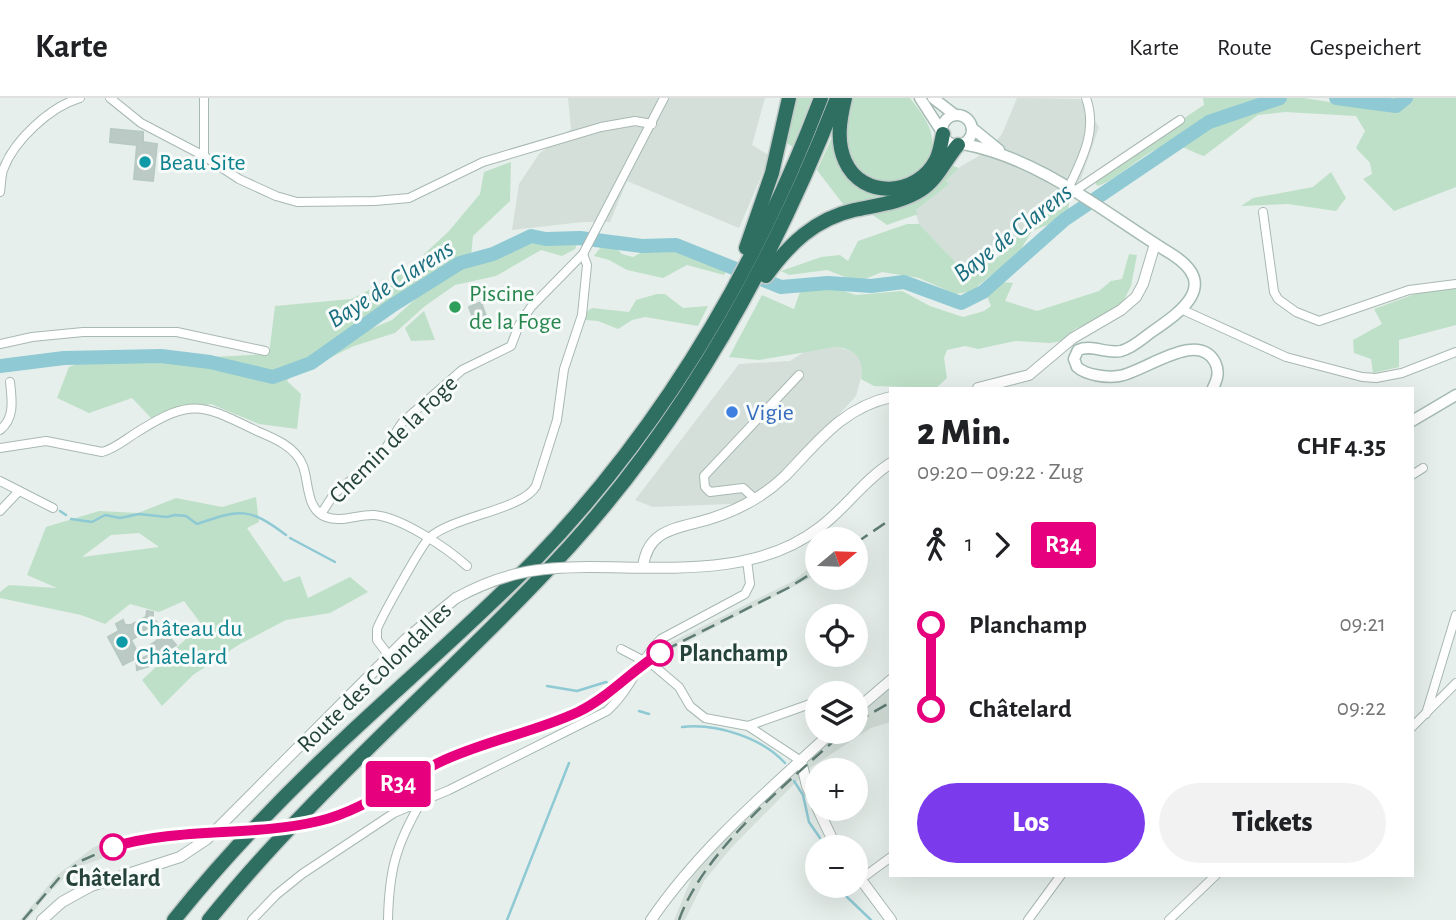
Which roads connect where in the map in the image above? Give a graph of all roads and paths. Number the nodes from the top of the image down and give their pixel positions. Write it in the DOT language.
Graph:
graph roads {
  1 [pos="80,98"];
  2 [pos="110,98"];
  3 [pos="204,98"];
  4 [pos="664,98"];
  5 [pos="789,98"];
  6 [pos="821,98"];
  7 [pos="837,98"];
  8 [pos="845,98"];
  9 [pos="920,98"];
  10 [pos="933,98"];
  11 [pos="1086,98"];
  12 [pos="955,115"];
  13 [pos="1180,120"];
  14 [pos="652,124"];
  15 [pos="972,128"];
  16 [pos="943,133"];
  17 [pos="961,145"];
  18 [pos="808,152"];
  19 [pos="1004,154"];
  20 [pos="204,156"];
  21 [pos="0,192"];
  22 [pos="1074,193"];
  23 [pos="1264,212"];
  24 [pos="1155,244"];
  25 [pos="584,251"];
  26 [pos="1456,284"];
  27 [pos="723,308"];
  28 [pos="1182,310"];
  29 [pos="734,319"];
  30 [pos="0,344"];
  31 [pos="708,349"];
  32 [pos="265,351"];
  33 [pos="1456,352"];
  34 [pos="799,375"];
  35 [pos="10,382"];
  36 [pos="982,387"];
  37 [pos="1213,387"];
  38 [pos="1456,396"];
  39 [pos="889,398"];
  40 [pos="1414,420"];
  41 [pos="0,430"];
  42 [pos="0,448"];
  43 [pos="889,465"];
  44 [pos="1423,468"];
  45 [pos="1414,474"];
  46 [pos="0,481"];
  47 [pos="19,491"];
  48 [pos="755,499"];
  49 [pos="53,508"];
  50 [pos="0,511"];
  51 [pos="321,513"];
  52 [pos="428,539"];
  53 [pos="747,560"];
  54 [pos="467,566"];
  55 [pos="643,567"];
  56 [pos="1456,615"];
  57 [pos="621,649"];
  58 [pos="389,656"];
  59 [pos="645,660"];
  60 [pos="889,682"];
  61 [pos="1456,683"];
  62 [pos="868,700"];
  63 [pos="805,706"];
  64 [pos="1426,714"];
  65 [pos="1414,725"];
  66 [pos="748,726"];
  67 [pos="819,744"];
  68 [pos="801,761"];
  69 [pos="421,802"];
  70 [pos="829,835"];
  71 [pos="889,858"];
  72 [pos="868,870"];
  73 [pos="1060,877"];
  74 [pos="1214,877"];
  75 [pos="868,889"];
  76 [pos="42,920"];
  77 [pos="174,920"];
  78 [pos="209,920"];
  79 [pos="252,920"];
  80 [pos="387,920"];
  81 [pos="651,920"];
  82 [pos="891,920"];
  83 [pos="1028,920"];
  84 [pos="1169,920"];
  1 -- 21 [label="street"];
  2 -- 20 [label="street"];
  3 -- 20 [label="street"];
  4 -- 14 [label="street, Chemin de la Foge"];
  5 -- 27 [label="highway"];
  6 -- 18 [label="highway"];
  7 -- 18 [label="highway"];
  8 -- 16 [label="highway"];
  9 -- 16 [label="main road"];
  10 -- 12 [label="main road"];
  11 -- 22 [label="street"];
  12 -- 15 [label="main road"];
  12 -- 16 [label="main road"];
  13 -- 22 [label="street"];
  14 -- 20 [label="street"];
  14 -- 25 [label="street, Chemin de la Foge"];
  15 -- 17 [label="main road"];
  15 -- 19 [label="main road"];
  16 -- 17 [label="main road"];
  17 -- 19 [label="main road"];
  17 -- 29 [label="highway"];
  18 -- 27 [label="highway"];
  18 -- 29 [label="highway"];
  19 -- 22 [label="main road"];
  22 -- 24 [label="main road"];
  23 -- 26 [label="street"];
  24 -- 28 [label="main road"];
  24 -- 36 [label="street"];
  25 -- 51 [label="street, Chemin de la Foge"];
  25 -- 52 [label="street"];
  27 -- 31 [label="highway"];
  28 -- 33 [label="street"];
  28 -- 37 [label="main road"];
  29 -- 31 [label="highway"];
  30 -- 32 [label="street"];
  31 -- 77 [label="highway"];
  31 -- 78 [label="highway"];
  34 -- 48 [label="street"];
  35 -- 41 [label="street"];
  38 -- 40 [label="main road"];
  39 -- 48 [label="street"];
  42 -- 51 [label="street"];
  43 -- 53 [label="street, Route des Colondalles"];
  44 -- 45 [label="street"];
  46 -- 47 [label="street"];
  47 -- 49 [label="street"];
  47 -- 50 [label="street"];
  48 -- 55 [label="street"];
  51 -- 52 [label="street"];
  52 -- 54 [label="street"];
  52 -- 58 [label="street"];
  53 -- 55 [label="street, Route des Colondalles"];
  53 -- 59 [label="street"];
  55 -- 58 [label="street, Route des Colondalles, bridge"];
  56 -- 64 [label="street"];
  57 -- 59 [label="street"];
  58 -- 76 [label="street, Route des Colondalles"];
  59 -- 66 [label="street"];
  59 -- 69 [label="street"];
  60 -- 62 [label="street"];
  61 -- 64 [label="street"];
  63 -- 66 [label="street"];
  64 -- 65 [label="street"];
  66 -- 68 [label="street"];
  67 -- 68 [label="street"];
  68 -- 70 [label="street"];
  68 -- 81 [label="street"];
  69 -- 79 [label="street"];
  69 -- 80 [label="street"];
  71 -- 72 [label="street"];
  73 -- 83 [label="street"];
  74 -- 84 [label="street"];
  75 -- 82 [label="street"];
}
